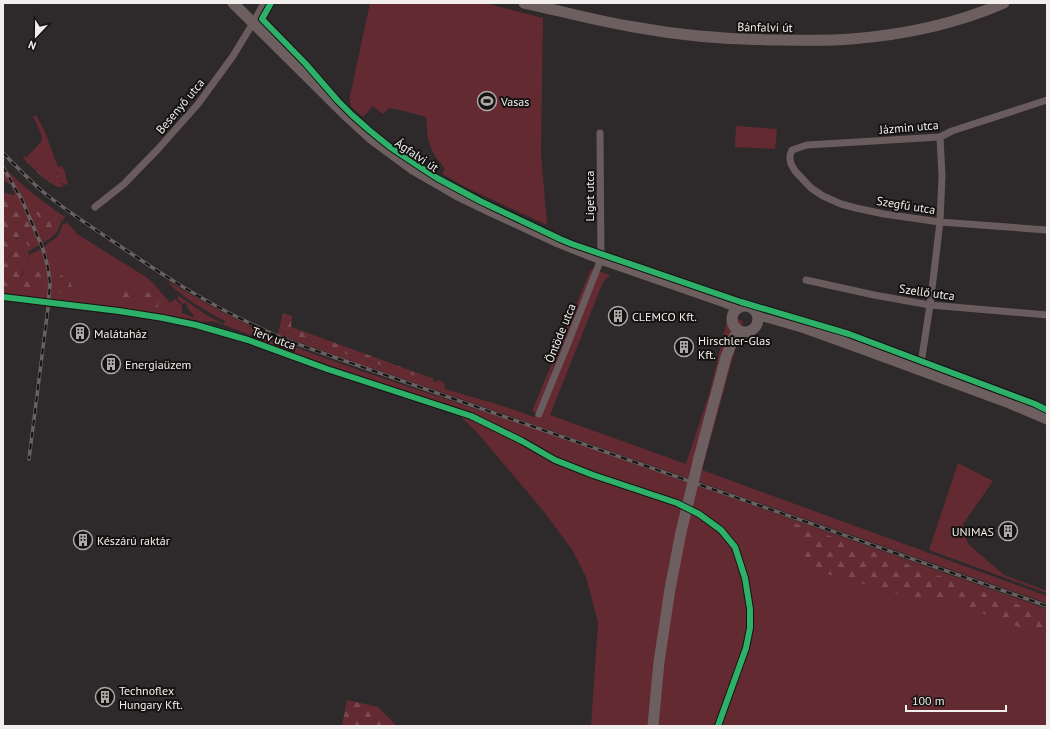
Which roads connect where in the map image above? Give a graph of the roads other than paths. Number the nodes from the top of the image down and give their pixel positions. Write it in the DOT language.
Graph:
graph roads {
  1 [pos="233,3"];
  2 [pos="264,3"];
  3 [pos="524,3"];
  4 [pos="1004,3"];
  5 [pos="253,23"];
  6 [pos="1047,100"];
  7 [pos="600,133"];
  8 [pos="940,137"];
  9 [pos="792,150"];
  10 [pos="95,207"];
  11 [pos="940,222"];
  12 [pos="1047,230"];
  13 [pos="601,259"];
  14 [pos="806,280"];
  15 [pos="3,297"];
  16 [pos="930,305"];
  17 [pos="757,314"];
  18 [pos="1047,315"];
  19 [pos="787,323"];
  20 [pos="736,324"];
  21 [pos="756,327"];
  22 [pos="920,370"];
  23 [pos="539,414"];
  24 [pos="1047,419"];
  25 [pos="653,726"];
  26 [pos="718,726"];
  1 -- 5 [label="main road, Ágfalvi út"];
  2 -- 5 [label="street, Besenyő utca"];
  3 -- 4 [label="main road, Bánfalvi út"];
  5 -- 10 [label="street, Besenyő utca"];
  5 -- 13 [label="main road, Ágfalvi út"];
  6 -- 8 [label="street, Jázmin utca"];
  7 -- 13 [label="street, Liget utca"];
  8 -- 9 [label="street, Jázmin utca"];
  8 -- 11 [label="street"];
  9 -- 11 [label="street, Szegfű utca"];
  11 -- 12 [label="street, Szegfű utca"];
  11 -- 16 [label="street"];
  13 -- 20 [label="main road, Ágfalvi út"];
  13 -- 23 [label="street, Öntöde utca"];
  14 -- 16 [label="street, Szellő utca"];
  15 -- 26 [label="street, Terv utca"];
  16 -- 18 [label="street, Szellő utca"];
  16 -- 22 [label="street"];
  17 -- 19 [label="main road"];
  17 -- 20 [label="main road"];
  17 -- 21 [label="main road"];
  19 -- 21 [label="main road"];
  19 -- 22 [label="main road"];
  20 -- 21 [label="main road"];
  20 -- 25 [label="main road, bridge"];
  22 -- 24 [label="main road"];
}
